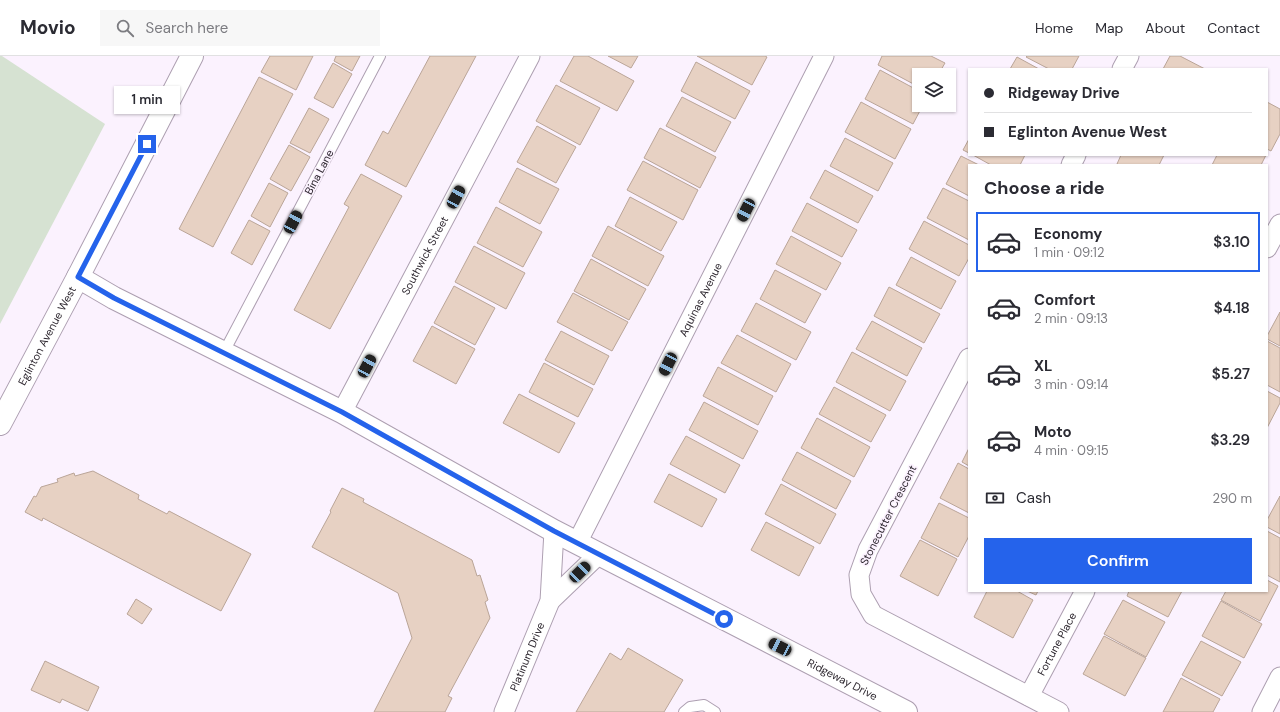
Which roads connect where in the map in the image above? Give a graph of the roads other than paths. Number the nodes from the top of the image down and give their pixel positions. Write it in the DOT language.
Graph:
graph roads {
  1 [pos="192,56"];
  2 [pos="380,56"];
  3 [pos="530,56"];
  4 [pos="824,56"];
  5 [pos="1129,56"];
  6 [pos="1123,68"];
  7 [pos="1280,224"];
  8 [pos="1268,246"];
  9 [pos="78,277"];
  10 [pos="224,352"];
  11 [pos="968,360"];
  12 [pos="342,412"];
  13 [pos="0,424"];
  14 [pos="554,531"];
  15 [pos="577,543"];
  16 [pos="599,554"];
  17 [pos="1084,592"];
  18 [pos="550,601"];
  19 [pos="1280,677"];
  20 [pos="1029,696"];
  21 [pos="504,712"];
  22 [pos="684,712"];
  23 [pos="715,712"];
  24 [pos="906,712"];
  25 [pos="1059,712"];
  26 [pos="1262,712"];
  1 -- 9 [label="street, Eglinton Avenue West"];
  2 -- 10 [label="lane, Bina Lane"];
  3 -- 12 [label="street, Southwick Street"];
  4 -- 15 [label="street, Aquinas Avenue"];
  5 -- 6 [label="street"];
  7 -- 8 [label="street"];
  9 -- 10 [label="street, Ridgeway Drive"];
  9 -- 13 [label="street, Eglinton Avenue West"];
  10 -- 12 [label="street, Ridgeway Drive"];
  11 -- 20 [label="street, Stonecutter Crescent"];
  12 -- 14 [label="street, Ridgeway Drive"];
  14 -- 15 [label="street, Ridgeway Drive"];
  14 -- 18 [label="street, Platinum Drive"];
  15 -- 16 [label="street, Ridgeway Drive"];
  16 -- 18 [label="street, Platinum Drive"];
  16 -- 24 [label="street, Ridgeway Drive"];
  17 -- 20 [label="street, Fortune Place"];
  18 -- 21 [label="street, Platinum Drive"];
  19 -- 26 [label="street"];
  20 -- 25 [label="street, Stonecutter Crescent"];
  22 -- 23 [label="lane"];
}
